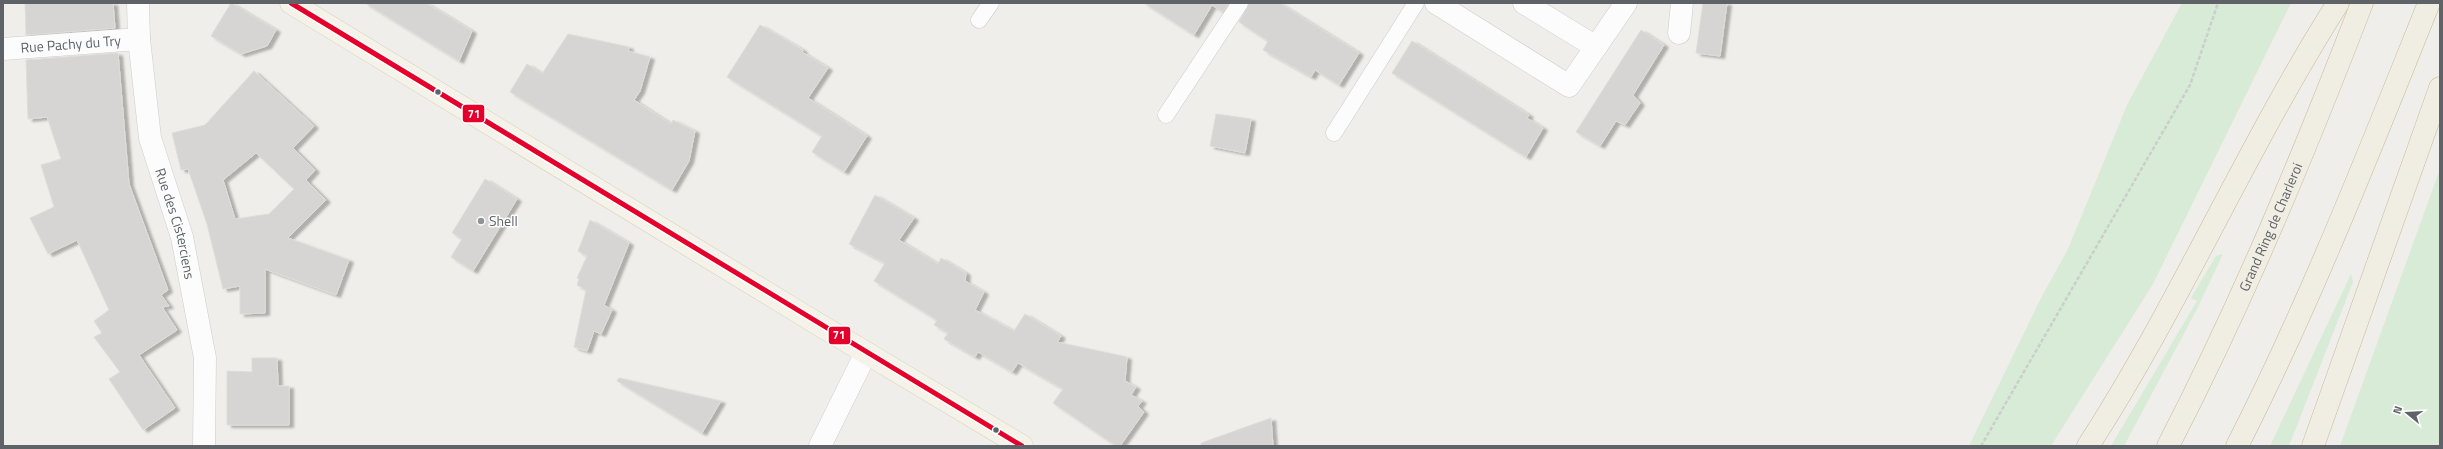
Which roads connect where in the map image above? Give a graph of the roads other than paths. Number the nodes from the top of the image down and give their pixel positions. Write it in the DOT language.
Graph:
graph roads {
  1 [pos="138,3"];
  2 [pos="290,3"];
  3 [pos="991,3"];
  4 [pos="1240,3"];
  5 [pos="1416,3"];
  6 [pos="1438,3"];
  7 [pos="1524,3"];
  8 [pos="1626,3"];
  9 [pos="1682,3"];
  10 [pos="2338,3"];
  11 [pos="2362,3"];
  12 [pos="2429,3"];
  13 [pos="979,20"];
  14 [pos="1679,33"];
  15 [pos="139,39"];
  16 [pos="1596,47"];
  17 [pos="3,49"];
  18 [pos="2440,88"];
  19 [pos="1166,115"];
  20 [pos="1334,133"];
  21 [pos="866,353"];
  22 [pos="204,446"];
  23 [pos="820,446"];
  24 [pos="1022,446"];
  25 [pos="2088,446"];
  26 [pos="2168,446"];
  27 [pos="2237,446"];
  28 [pos="2313,446"];
  1 -- 15 [label="street, Rue des Cisterciens"];
  2 -- 21 [label="main road"];
  3 -- 13 [label="lane"];
  4 -- 19 [label="lane"];
  5 -- 20 [label="lane"];
  6 -- 16 [label="street"];
  7 -- 16 [label="street"];
  8 -- 16 [label="street"];
  9 -- 14 [label="street"];
  10 -- 25 [label="highway"];
  11 -- 26 [label="highway, Grand Ring de Charleroi"];
  12 -- 27 [label="highway"];
  15 -- 17 [label="street, Rue Pachy du Try"];
  15 -- 22 [label="street, Rue des Cisterciens"];
  18 -- 28 [label="highway"];
  21 -- 23 [label="street"];
  21 -- 24 [label="main road"];
}
